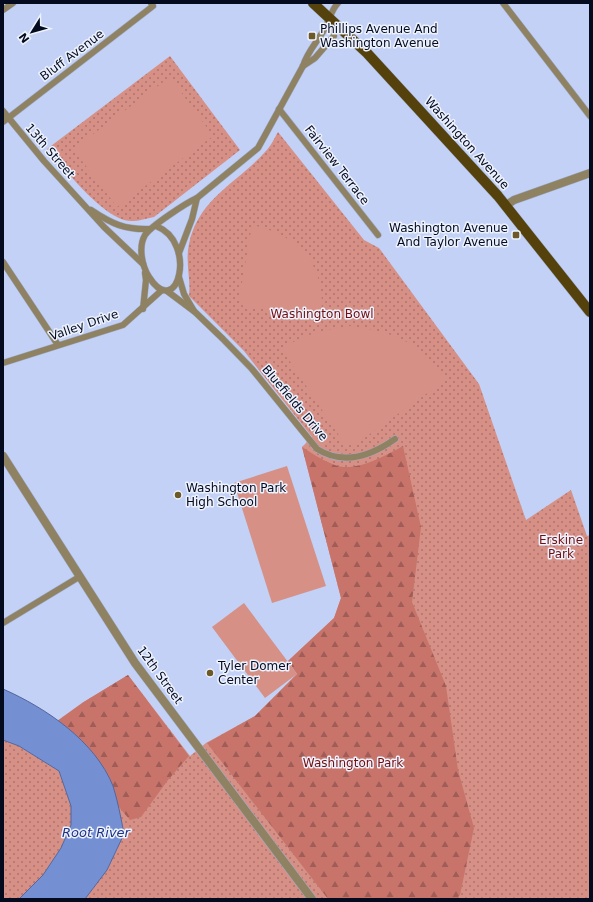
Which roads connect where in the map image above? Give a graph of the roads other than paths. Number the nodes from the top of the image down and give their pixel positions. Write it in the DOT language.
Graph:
graph roads {
  1 [pos="13,3"];
  2 [pos="313,3"];
  3 [pos="338,3"];
  4 [pos="503,3"];
  5 [pos="152,5"];
  6 [pos="3,10"];
  7 [pos="332,20"];
  8 [pos="303,66"];
  9 [pos="279,109"];
  10 [pos="3,111"];
  11 [pos="590,116"];
  12 [pos="6,120"];
  13 [pos="590,173"];
  14 [pos="197,198"];
  15 [pos="82,203"];
  16 [pos="505,206"];
  17 [pos="156,226"];
  18 [pos="150,229"];
  19 [pos="378,235"];
  20 [pos="179,254"];
  21 [pos="3,262"];
  22 [pos="144,266"];
  23 [pos="179,277"];
  24 [pos="164,291"];
  25 [pos="143,309"];
  26 [pos="195,312"];
  27 [pos="590,312"];
  28 [pos="58,345"];
  29 [pos="3,363"];
  30 [pos="395,439"];
  31 [pos="3,456"];
  32 [pos="79,577"];
  33 [pos="3,623"];
  34 [pos="312,899"];
  1 -- 6 [label="street"];
  2 -- 7 [label="main road, Washington Avenue"];
  3 -- 7 [label="street"];
  4 -- 11 [label="street"];
  5 -- 12 [label="street, Bluff Avenue"];
  7 -- 8 [label="street"];
  7 -- 8 [label="street"];
  7 -- 16 [label="main road, Washington Avenue"];
  8 -- 9 [label="street"];
  9 -- 14 [label="street"];
  9 -- 19 [label="street, Fairview Terrace"];
  10 -- 12 [label="street, 13th Street"];
  12 -- 15 [label="street, 13th Street"];
  13 -- 16 [label="street"];
  14 -- 17 [label="street"];
  14 -- 20 [label="street"];
  15 -- 18 [label="street, 13th Street"];
  15 -- 22 [label="street, 13th Street"];
  16 -- 27 [label="main road, Washington Avenue"];
  17 -- 18 [label="street"];
  17 -- 20 [label="street"];
  18 -- 22 [label="street"];
  20 -- 23 [label="street, Bluefields Drive"];
  21 -- 28 [label="street"];
  22 -- 24 [label="street, 13th Street"];
  22 -- 25 [label="street"];
  23 -- 24 [label="street, Valley Drive"];
  23 -- 26 [label="street, Bluefields Drive"];
  24 -- 25 [label="street, Valley Drive"];
  24 -- 26 [label="street, Bluefields Drive"];
  25 -- 28 [label="street, Valley Drive"];
  26 -- 30 [label="street, Bluefields Drive"];
  28 -- 29 [label="street, Valley Drive"];
  31 -- 32 [label="street, 12th Street"];
  32 -- 33 [label="street"];
  32 -- 34 [label="street, 12th Street"];
}
